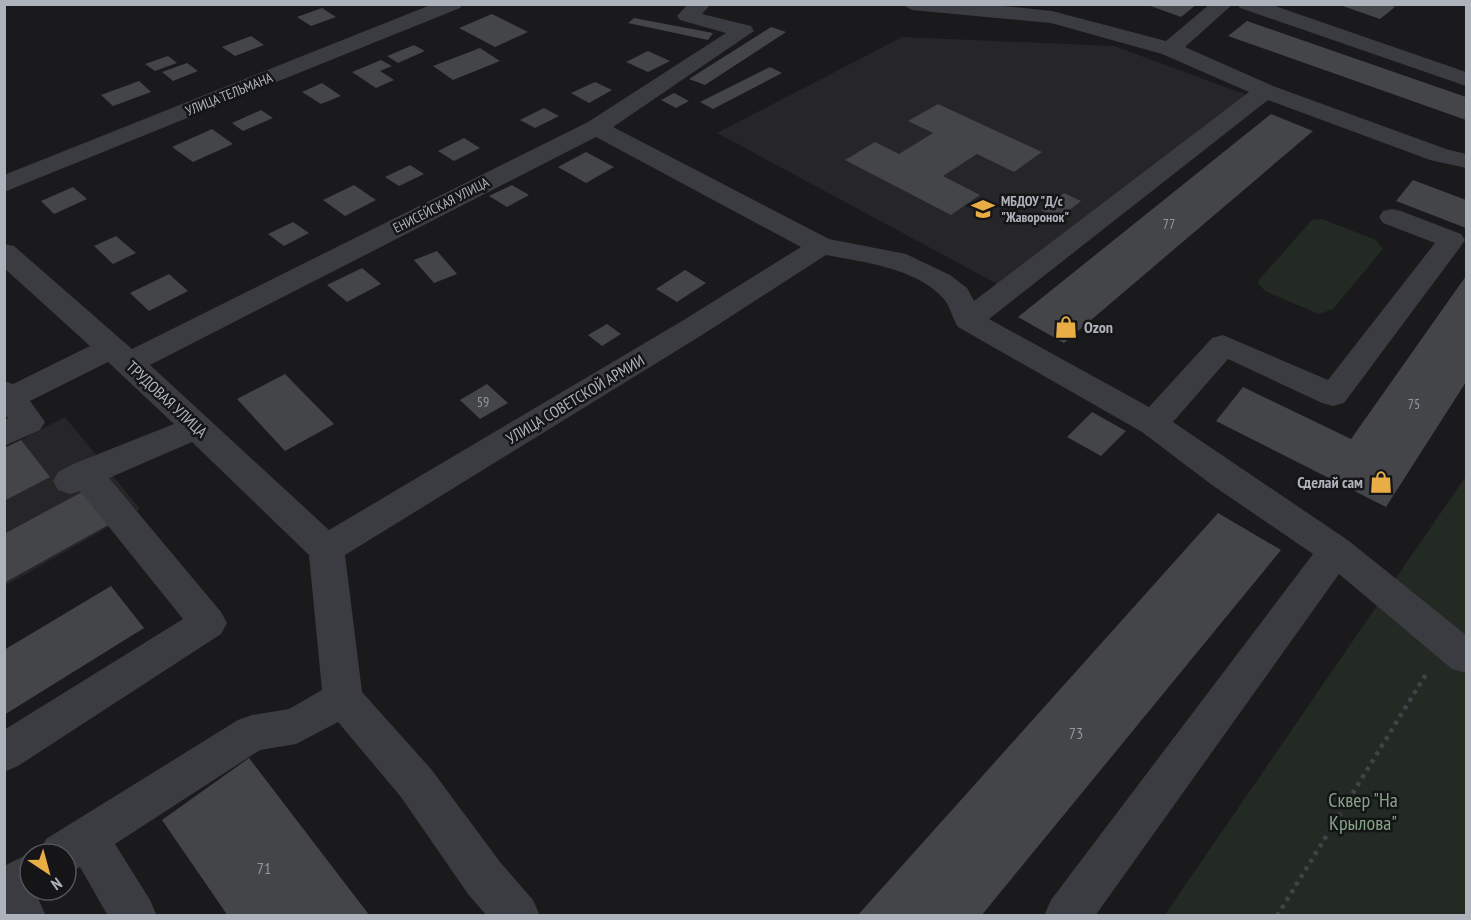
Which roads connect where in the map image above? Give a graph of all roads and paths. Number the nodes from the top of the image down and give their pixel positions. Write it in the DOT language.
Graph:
graph roads {
  1 [pos="453,4"];
  2 [pos="701,4"];
  3 [pos="912,4"];
  4 [pos="1090,4"];
  5 [pos="1223,4"];
  6 [pos="1247,4"];
  7 [pos="1308,4"];
  8 [pos="967,7"];
  9 [pos="1343,16"];
  10 [pos="1052,17"];
  11 [pos="1170,49"];
  12 [pos="1467,79"];
  13 [pos="1265,91"];
  14 [pos="596,127"];
  15 [pos="1467,161"];
  16 [pos="4,183"];
  17 [pos="1392,217"];
  18 [pos="821,246"];
  19 [pos="4,252"];
  20 [pos="968,320"];
  21 [pos="120,355"];
  22 [pos="7,395"];
  23 [pos="1153,424"];
  24 [pos="197,427"];
  25 [pos="4,434"];
  26 [pos="326,549"];
  27 [pos="1336,551"];
  28 [pos="1456,649"];
  29 [pos="343,699"];
  30 [pos="4,753"];
  31 [pos="78,843"];
  32 [pos="78,852"];
  33 [pos="18,883"];
  34 [pos="23,915"];
  35 [pos="134,915"];
  36 [pos="517,915"];
  37 [pos="1067,915"];
  38 [pos="1277,915"];
  1 -- 16 [label="street, УЛИЦА ТЕЛЬМАНА"];
  2 -- 14 [label="street, ЕНИСЕЙСКАЯ УЛИЦА"];
  3 -- 8 [label="street"];
  4 -- 10 [label="street"];
  5 -- 11 [label="street"];
  6 -- 12 [label="street"];
  7 -- 9 [label="street"];
  8 -- 10 [label="street"];
  10 -- 11 [label="street"];
  11 -- 13 [label="street"];
  13 -- 15 [label="street"];
  13 -- 20 [label="street"];
  14 -- 18 [label="street"];
  14 -- 21 [label="street, ЕНИСЕЙСКАЯ УЛИЦА"];
  17 -- 23 [label="street"];
  18 -- 20 [label="street"];
  18 -- 26 [label="street, УЛИЦА СОВЕТСКОЙ АРМИИ"];
  19 -- 21 [label="street, ТРУДОВАЯ УЛИЦА"];
  20 -- 23 [label="street"];
  21 -- 22 [label="street, ЕНИСЕЙСКАЯ УЛИЦА"];
  21 -- 24 [label="street, ТРУДОВАЯ УЛИЦА"];
  22 -- 25 [label="street"];
  23 -- 27 [label="street"];
  24 -- 26 [label="street, ТРУДОВАЯ УЛИЦА"];
  24 -- 30 [label="street"];
  26 -- 29 [label="street"];
  27 -- 28 [label="street"];
  27 -- 37 [label="street"];
  28 -- 38 [label="path"];
  29 -- 31 [label="street"];
  29 -- 36 [label="street"];
  32 -- 35 [label="street"];
  33 -- 34 [label="street"];
}
